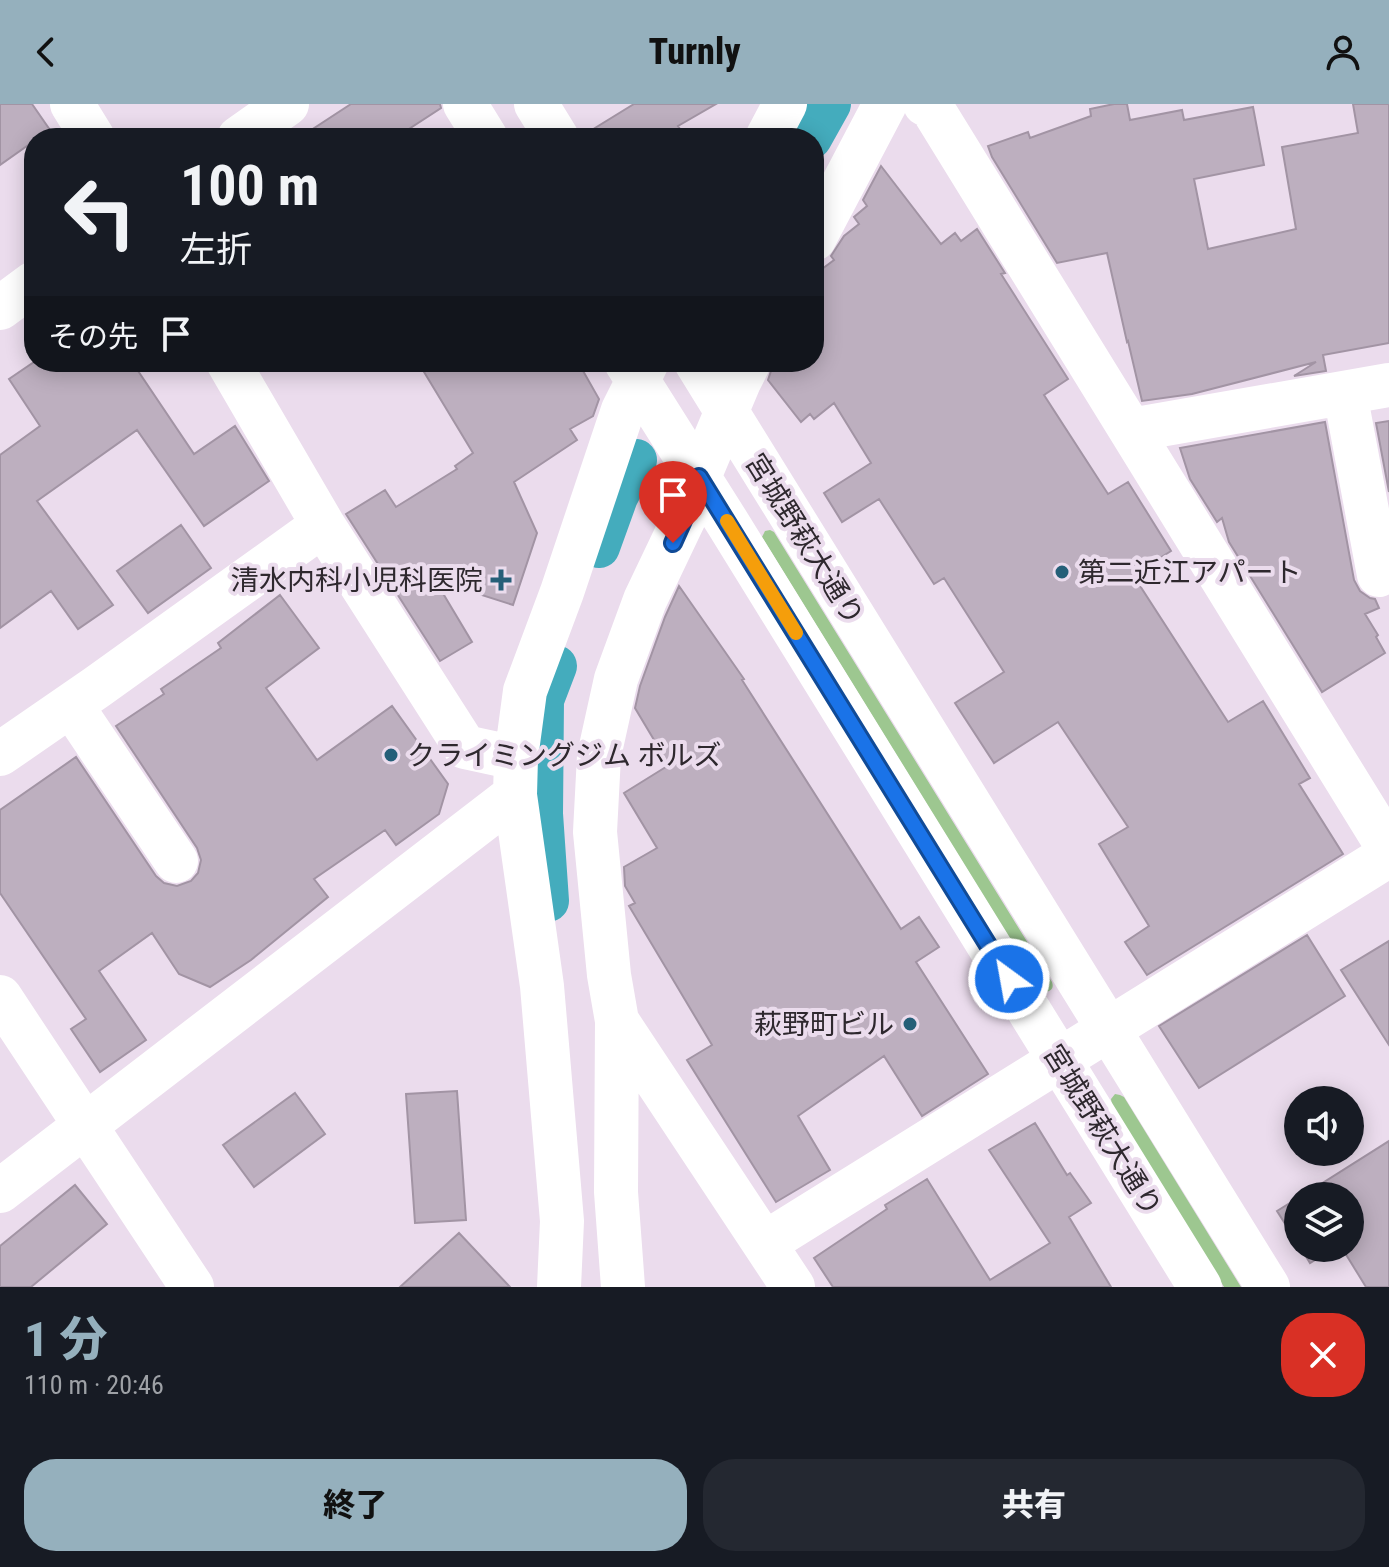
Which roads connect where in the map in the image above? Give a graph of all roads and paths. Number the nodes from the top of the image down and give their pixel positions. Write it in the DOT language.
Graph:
graph roads {
  1 [pos="72,104"];
  2 [pos="287,104"];
  3 [pos="465,104"];
  4 [pos="536,104"];
  5 [pos="785,104"];
  6 [pos="885,104"];
  7 [pos="938,105"];
  8 [pos="87,128"];
  9 [pos="253,128"];
  10 [pos="480,128"];
  11 [pos="551,128"];
  12 [pos="772,128"];
  13 [pos="824,220"];
  14 [pos="24,290"];
  15 [pos="0,308"];
  16 [pos="234,372"];
  17 [pos="636,372"];
  18 [pos="639,372"];
  19 [pos="702,372"];
  20 [pos="744,372"];
  21 [pos="1389,385"];
  22 [pos="1345,393"];
  23 [pos="727,413"];
  24 [pos="1131,430"];
  25 [pos="699,477"];
  26 [pos="323,525"];
  27 [pos="1379,575"];
  28 [pos="71,705"];
  29 [pos="0,754"];
  30 [pos="515,776"];
  31 [pos="1389,849"];
  32 [pos="1389,855"];
  33 [pos="176,861"];
  34 [pos="0,997"];
  35 [pos="617,1021"];
  36 [pos="1108,1029"];
  37 [pos="1059,1060"];
  38 [pos="85,1127"];
  39 [pos="0,1191"];
  40 [pos="765,1243"];
  41 [pos="192,1287"];
  42 [pos="559,1287"];
  43 [pos="623,1287"];
  44 [pos="793,1287"];
  45 [pos="1200,1287"];
  46 [pos="1268,1287"];
  1 -- 8 [label="street"];
  2 -- 9 [label="street"];
  3 -- 10 [label="street"];
  4 -- 11 [label="street"];
  5 -- 12 [label="street"];
  6 -- 13 [label="street"];
  7 -- 24 [label="street"];
  14 -- 15 [label="street"];
  16 -- 26 [label="street"];
  17 -- 30 [label="street"];
  18 -- 25 [label="street, 宮城野萩大通り"];
  19 -- 23 [label="street, 宮城野萩大通り"];
  20 -- 23 [label="street"];
  21 -- 22 [label="street"];
  22 -- 24 [label="street"];
  22 -- 27 [label="street"];
  23 -- 25 [label="street"];
  23 -- 36 [label="street, 宮城野萩大通り"];
  24 -- 31 [label="street"];
  25 -- 35 [label="street"];
  25 -- 37 [label="street, 宮城野萩大通り"];
  26 -- 28 [label="street"];
  26 -- 30 [label="street"];
  28 -- 29 [label="street"];
  28 -- 33 [label="street"];
  30 -- 38 [label="street"];
  30 -- 42 [label="street"];
  32 -- 36 [label="street"];
  34 -- 38 [label="street"];
  35 -- 40 [label="street"];
  35 -- 43 [label="street"];
  36 -- 37 [label="street"];
  36 -- 46 [label="street, 宮城野萩大通り"];
  37 -- 40 [label="street"];
  37 -- 45 [label="street, 宮城野萩大通り"];
  38 -- 39 [label="street"];
  38 -- 41 [label="street"];
  40 -- 44 [label="street"];
}
